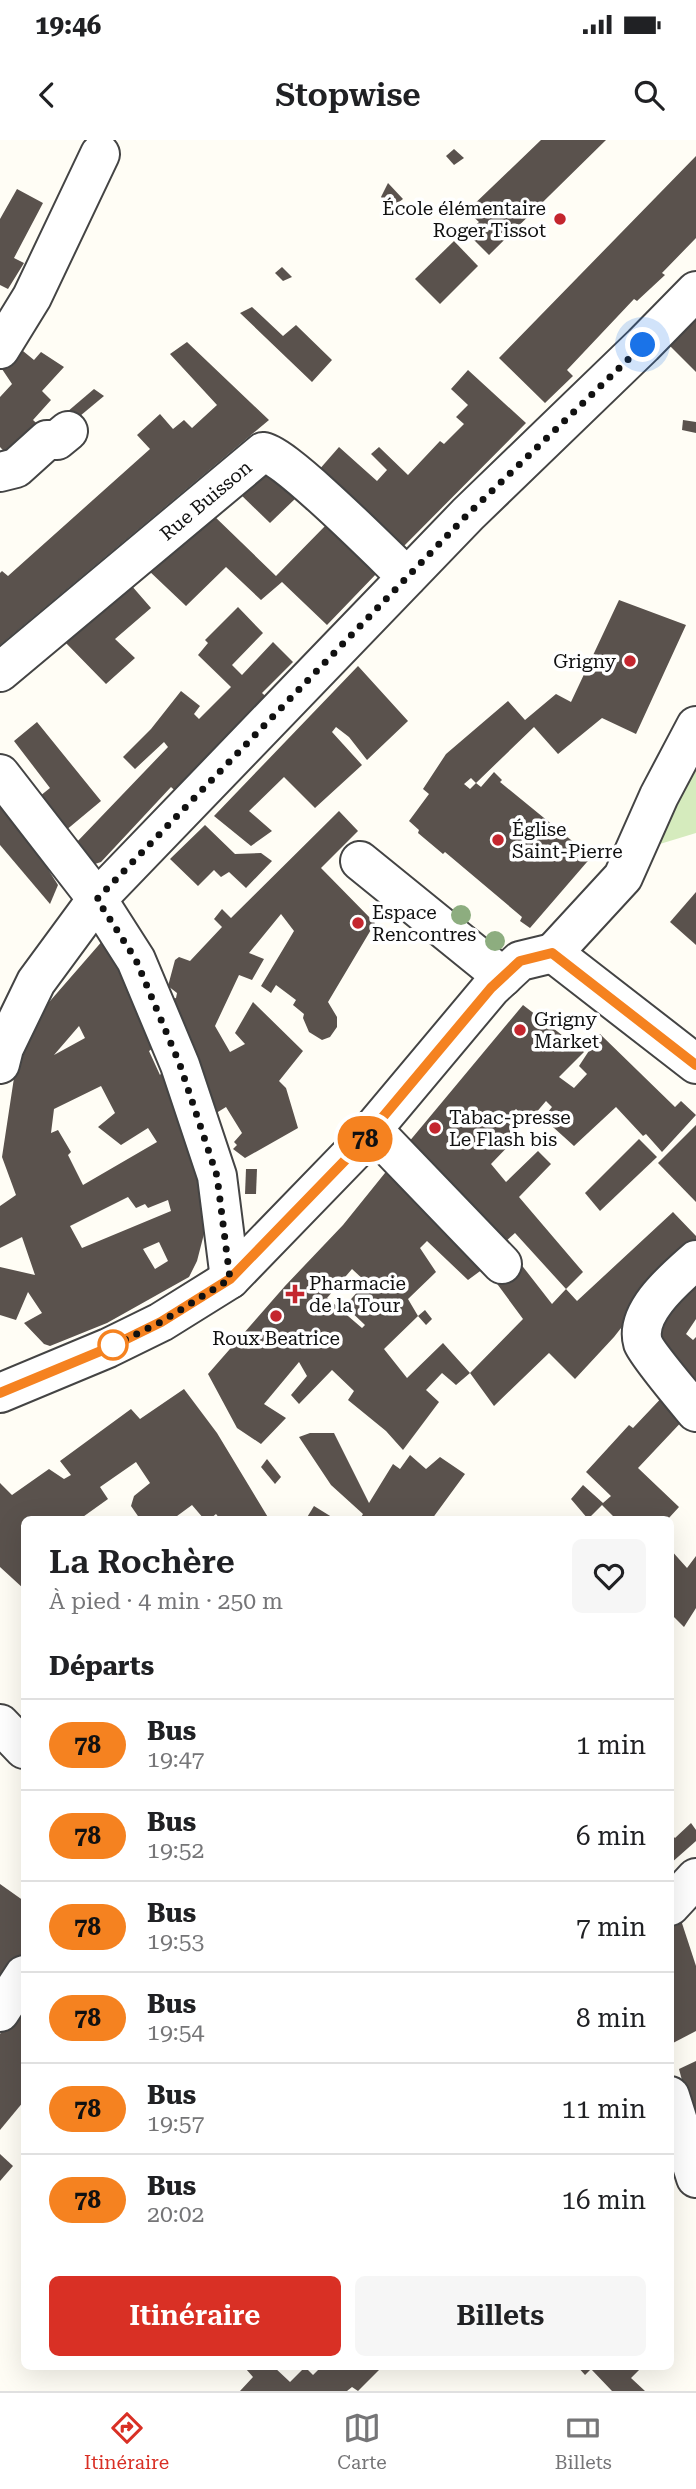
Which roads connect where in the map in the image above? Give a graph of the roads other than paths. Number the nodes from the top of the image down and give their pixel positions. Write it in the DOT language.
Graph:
graph roads {
  1 [pos="100,154"];
  2 [pos="696,291"];
  3 [pos="0,349"];
  4 [pos="68,431"];
  5 [pos="0,472"];
  6 [pos="407,577"];
  7 [pos="0,672"];
  8 [pos="696,726"];
  9 [pos="0,774"];
  10 [pos="360,861"];
  11 [pos="97,899"];
  12 [pos="552,953"];
  13 [pos="503,977"];
  14 [pos="0,1064"];
  15 [pos="696,1065"];
  16 [pos="373,1129"];
  17 [pos="696,1259"];
  18 [pos="502,1264"];
  19 [pos="230,1279"];
  20 [pos="0,1393"];
  21 [pos="696,1412"];
  22 [pos="0,1724"];
  23 [pos="21,1746"];
  24 [pos="696,1878"];
  25 [pos="674,1902"];
  26 [pos="21,1980"];
  27 [pos="0,2012"];
  28 [pos="674,2109"];
  29 [pos="696,2178"];
  1 -- 3 [label="street"];
  2 -- 6 [label="street"];
  4 -- 5 [label="street"];
  6 -- 7 [label="street, Rue Buisson"];
  6 -- 11 [label="street"];
  8 -- 12 [label="street"];
  9 -- 11 [label="street"];
  10 -- 13 [label="street"];
  11 -- 14 [label="street"];
  11 -- 19 [label="street"];
  12 -- 13 [label="street"];
  12 -- 15 [label="street"];
  13 -- 16 [label="street"];
  16 -- 18 [label="street"];
  16 -- 19 [label="street"];
  17 -- 21 [label="street"];
  19 -- 20 [label="street"];
  22 -- 23 [label="street"];
  24 -- 25 [label="street"];
  26 -- 27 [label="street"];
  28 -- 29 [label="street"];
}
